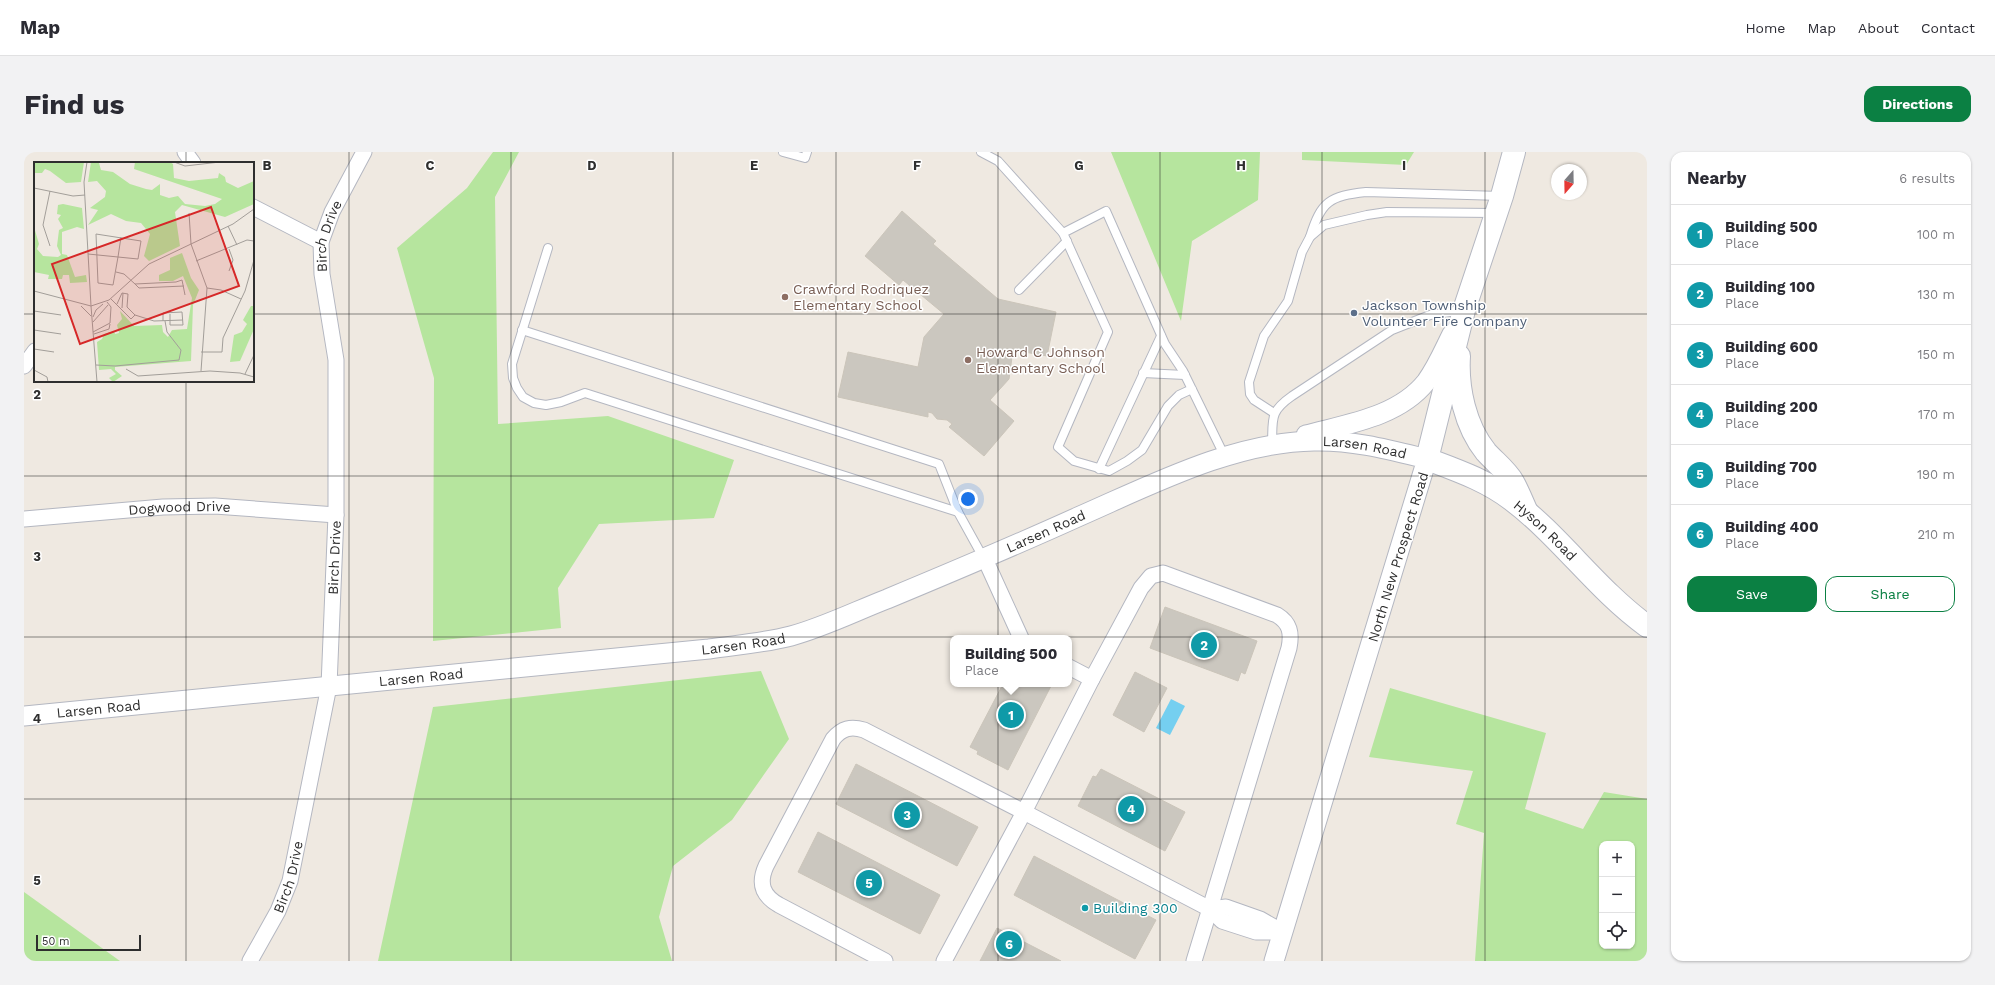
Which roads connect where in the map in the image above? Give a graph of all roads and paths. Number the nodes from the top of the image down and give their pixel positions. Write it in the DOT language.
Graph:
graph roads {
  1 [pos="185,152"];
  2 [pos="364,152"];
  3 [pos="783,152"];
  4 [pos="807,152"];
  5 [pos="981,152"];
  6 [pos="1514,152"];
  7 [pos="193,162"];
  8 [pos="1499,204"];
  9 [pos="254,208"];
  10 [pos="1310,236"];
  11 [pos="1065,237"];
  12 [pos="321,242"];
  13 [pos="548,248"];
  14 [pos="1019,290"];
  15 [pos="1463,311"];
  16 [pos="522,330"];
  17 [pos="1161,336"];
  18 [pos="34,352"];
  19 [pos="24,366"];
  20 [pos="1144,373"];
  21 [pos="1185,375"];
  22 [pos="1192,389"];
  23 [pos="1274,414"];
  24 [pos="1272,445"];
  25 [pos="1225,457"];
  26 [pos="1427,459"];
  27 [pos="1099,469"];
  28 [pos="958,512"];
  29 [pos="1528,513"];
  30 [pos="336,515"];
  31 [pos="24,519"];
  32 [pos="984,559"];
  33 [pos="1647,626"];
  34 [pos="1020,635"];
  35 [pos="1072,669"];
  36 [pos="1092,679"];
  37 [pos="329,686"];
  38 [pos="24,716"];
  39 [pos="1024,812"];
  40 [pos="1210,908"];
  41 [pos="1283,932"];
  42 [pos="250,961"];
  43 [pos="885,961"];
  44 [pos="944,961"];
  45 [pos="1194,961"];
  46 [pos="1274,961"];
  1 -- 7 [label="street"];
  2 -- 12 [label="street, Birch Drive"];
  3 -- 4 [label="lane"];
  5 -- 11 [label="lane"];
  6 -- 8 [label="main road, North New Prospect Road"];
  8 -- 10 [label="lane"];
  8 -- 10 [label="lane"];
  8 -- 15 [label="main road, North New Prospect Road"];
  9 -- 12 [label="street"];
  10 -- 23 [label="lane"];
  11 -- 14 [label="lane"];
  11 -- 17 [label="lane"];
  11 -- 27 [label="lane"];
  12 -- 30 [label="street, Birch Drive"];
  13 -- 16 [label="lane"];
  15 -- 23 [label="lane"];
  15 -- 24 [label="street"];
  15 -- 26 [label="main road, North New Prospect Road"];
  15 -- 29 [label="main road"];
  16 -- 28 [label="lane"];
  16 -- 28 [label="lane"];
  17 -- 20 [label="lane"];
  17 -- 21 [label="lane"];
  18 -- 19 [label="street"];
  20 -- 21 [label="lane"];
  20 -- 27 [label="lane"];
  21 -- 22 [label="lane"];
  22 -- 25 [label="lane"];
  22 -- 27 [label="lane"];
  23 -- 24 [label="lane"];
  24 -- 25 [label="street, Larsen Road"];
  24 -- 26 [label="street, Larsen Road"];
  25 -- 32 [label="street, Larsen Road"];
  26 -- 29 [label="main road, Hyson Road"];
  26 -- 41 [label="street, North New Prospect Road"];
  28 -- 32 [label="lane"];
  29 -- 33 [label="main road, Hyson Road"];
  30 -- 31 [label="street, Dogwood Drive"];
  30 -- 37 [label="street, Birch Drive"];
  32 -- 34 [label="street"];
  32 -- 37 [label="street, Larsen Road"];
  35 -- 36 [label="street"];
  36 -- 39 [label="street"];
  36 -- 40 [label="street"];
  37 -- 38 [label="street, Larsen Road"];
  37 -- 42 [label="street, Birch Drive"];
  39 -- 40 [label="street"];
  39 -- 43 [label="street"];
  39 -- 44 [label="street"];
  40 -- 41 [label="street"];
  40 -- 45 [label="street"];
  41 -- 46 [label="street, North New Prospect Road"];
}
